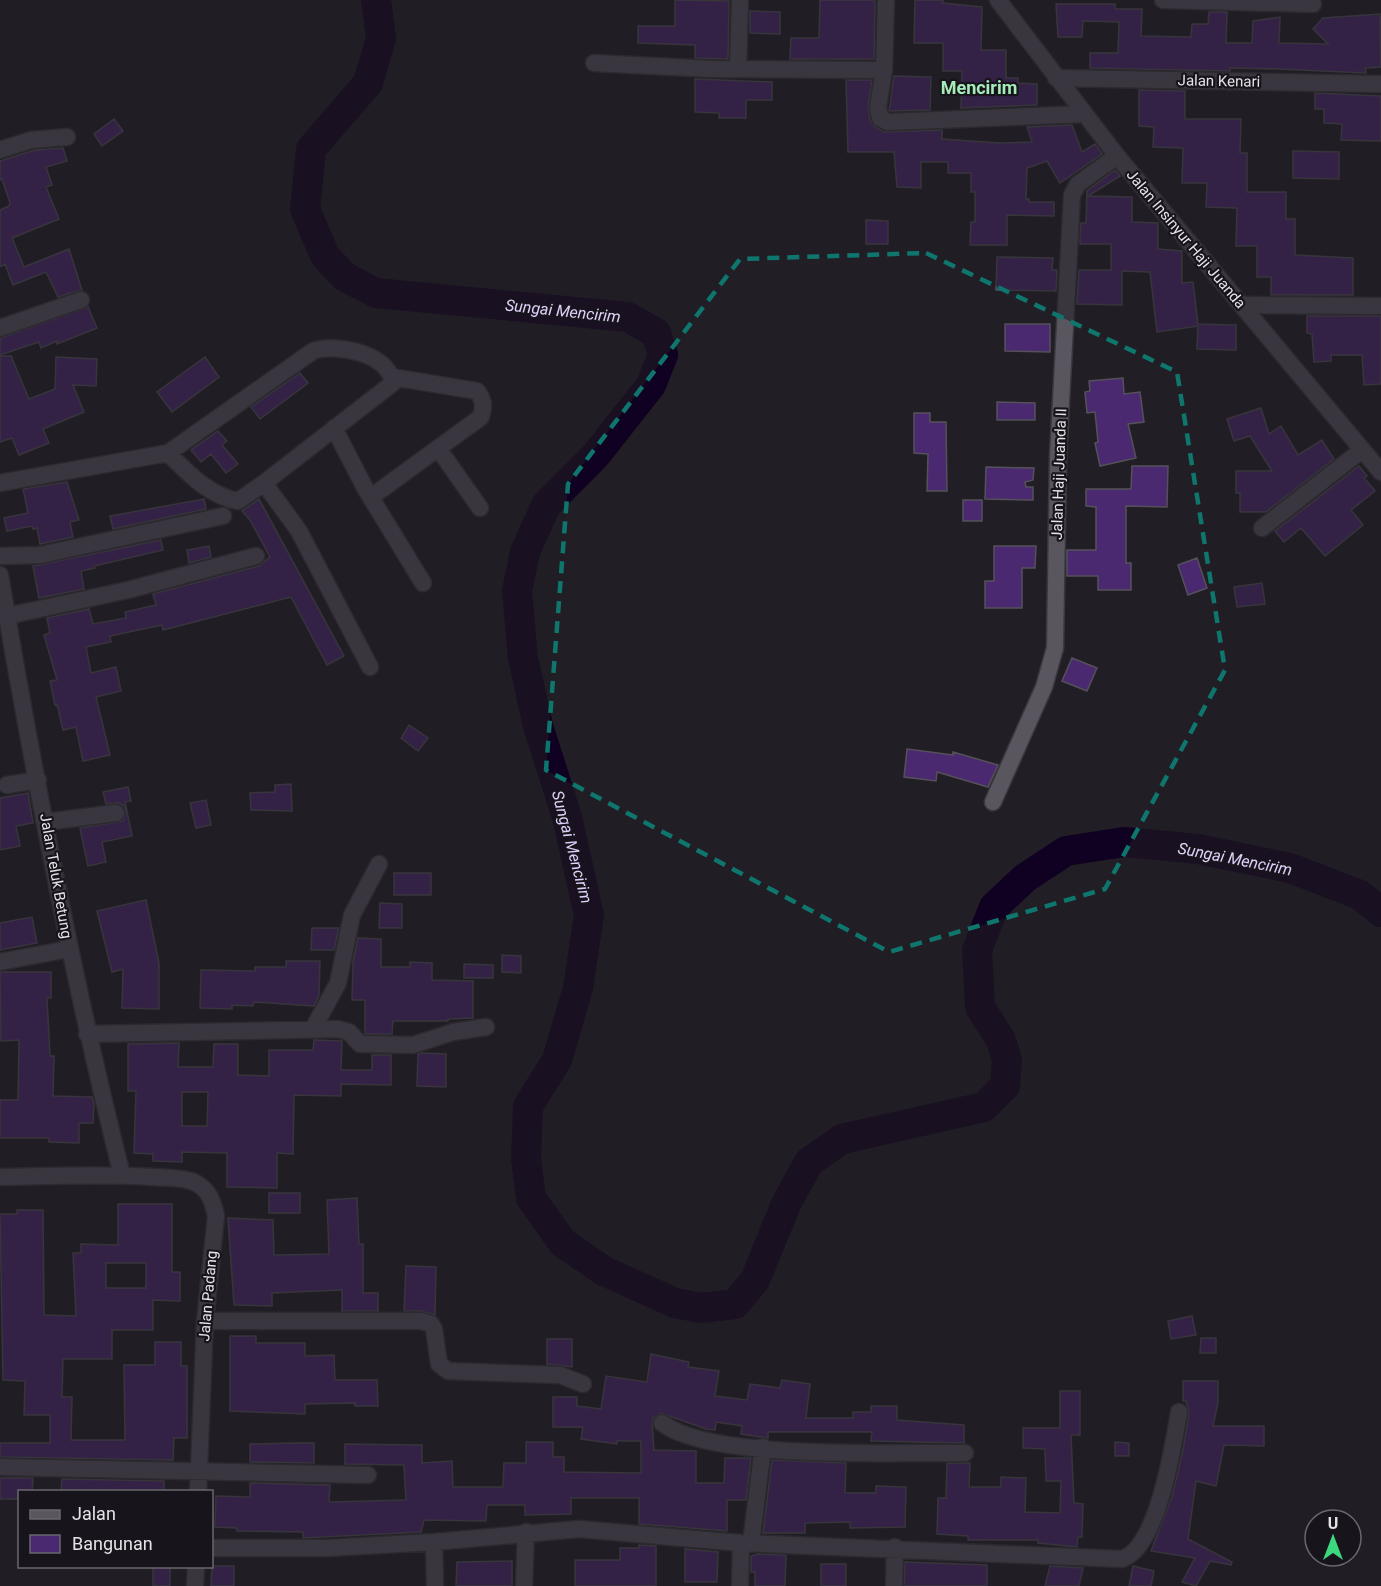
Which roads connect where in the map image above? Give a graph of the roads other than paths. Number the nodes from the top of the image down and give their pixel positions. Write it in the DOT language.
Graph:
graph roads {
  1 [pos="740,0"];
  2 [pos="886,0"];
  3 [pos="998,0"];
  4 [pos="1163,0"];
  5 [pos="1313,4"];
  6 [pos="594,63"];
  7 [pos="738,68"];
  8 [pos="884,70"];
  9 [pos="1056,78"];
  10 [pos="1381,84"];
  11 [pos="1084,114"];
  12 [pos="67,136"];
  13 [pos="0,150"];
  14 [pos="1117,156"];
  15 [pos="81,300"];
  16 [pos="1242,305"];
  17 [pos="1381,306"];
  18 [pos="0,328"];
  19 [pos="392,377"];
  20 [pos="334,428"];
  21 [pos="438,448"];
  22 [pos="1362,450"];
  23 [pos="168,453"];
  24 [pos="1381,472"];
  25 [pos="0,483"];
  26 [pos="264,483"];
  27 [pos="371,497"];
  28 [pos="480,508"];
  29 [pos="223,516"];
  30 [pos="1262,528"];
  31 [pos="0,556"];
  32 [pos="256,556"];
  33 [pos="0,575"];
  34 [pos="423,583"];
  35 [pos="7,616"];
  36 [pos="369,667"];
  37 [pos="38,780"];
  38 [pos="7,785"];
  39 [pos="993,802"];
  40 [pos="116,813"];
  41 [pos="46,822"];
  42 [pos="379,864"];
  43 [pos="69,949"];
  44 [pos="0,962"];
  45 [pos="486,1027"];
  46 [pos="313,1029"];
  47 [pos="87,1034"];
  48 [pos="122,1175"];
  49 [pos="0,1177"];
  50 [pos="205,1321"];
  51 [pos="583,1384"];
  52 [pos="1179,1412"];
  53 [pos="662,1423"];
  54 [pos="763,1447"];
  55 [pos="965,1453"];
  56 [pos="0,1467"];
  57 [pos="199,1470"];
  58 [pos="368,1475"];
  59 [pos="198,1490"];
  60 [pos="526,1532"];
  61 [pos="434,1542"];
  62 [pos="746,1543"];
  63 [pos="895,1547"];
  64 [pos="213,1548"];
  65 [pos="196,1568"];
  66 [pos="195,1586"];
  67 [pos="435,1586"];
  68 [pos="524,1586"];
  69 [pos="740,1586"];
  70 [pos="894,1586"];
  1 -- 7 [label="street"];
  2 -- 8 [label="street"];
  3 -- 9 [label="street, Jalan Insinyur Haji Juanda"];
  4 -- 5 [label="street"];
  6 -- 7 [label="street"];
  7 -- 8 [label="street"];
  8 -- 11 [label="street"];
  9 -- 10 [label="street, Jalan Kenari"];
  9 -- 11 [label="street, Jalan Insinyur Haji Juanda"];
  11 -- 14 [label="street, Jalan Insinyur Haji Juanda"];
  12 -- 13 [label="street"];
  14 -- 16 [label="street, Jalan Insinyur Haji Juanda"];
  14 -- 39 [label="street, Jalan Haji Juanda II"];
  15 -- 18 [label="street"];
  16 -- 17 [label="street"];
  16 -- 22 [label="street, Jalan Insinyur Haji Juanda"];
  19 -- 20 [label="street"];
  19 -- 21 [label="street"];
  19 -- 23 [label="street"];
  20 -- 26 [label="street"];
  20 -- 27 [label="street"];
  21 -- 27 [label="street"];
  21 -- 28 [label="street"];
  22 -- 24 [label="street, Jalan Insinyur Haji Juanda"];
  22 -- 30 [label="street"];
  23 -- 25 [label="street"];
  23 -- 26 [label="street"];
  26 -- 36 [label="street"];
  27 -- 34 [label="street"];
  29 -- 31 [label="street"];
  32 -- 35 [label="street"];
  33 -- 35 [label="street, Jalan Teluk Betung"];
  35 -- 37 [label="street, Jalan Teluk Betung"];
  37 -- 38 [label="street"];
  37 -- 41 [label="street, Jalan Teluk Betung"];
  40 -- 41 [label="street"];
  41 -- 43 [label="street, Jalan Teluk Betung"];
  42 -- 46 [label="street"];
  43 -- 44 [label="street"];
  43 -- 47 [label="street, Jalan Teluk Betung"];
  45 -- 46 [label="street"];
  46 -- 47 [label="street"];
  47 -- 48 [label="street, Jalan Teluk Betung"];
  48 -- 49 [label="street, Jalan Padang"];
  48 -- 50 [label="street, Jalan Padang"];
  50 -- 51 [label="street"];
  50 -- 57 [label="street, Jalan Padang"];
  52 -- 63 [label="street"];
  53 -- 54 [label="street"];
  54 -- 55 [label="street"];
  54 -- 62 [label="street"];
  56 -- 57 [label="street"];
  57 -- 58 [label="street"];
  57 -- 59 [label="street, Jalan Padang"];
  60 -- 61 [label="street"];
  60 -- 62 [label="street"];
  60 -- 68 [label="street"];
  61 -- 64 [label="street"];
  61 -- 67 [label="street"];
  62 -- 63 [label="street"];
  62 -- 69 [label="street"];
  63 -- 70 [label="street"];
  65 -- 66 [label="street"];
}
